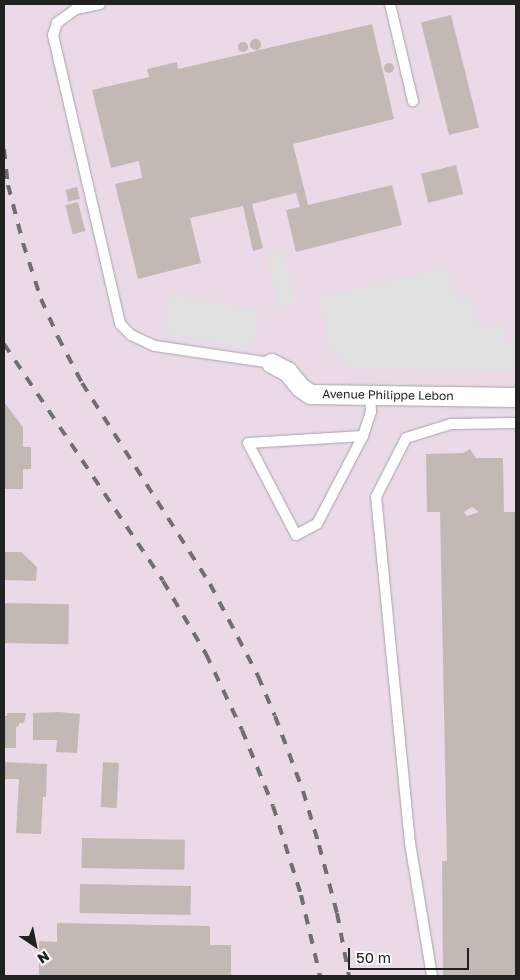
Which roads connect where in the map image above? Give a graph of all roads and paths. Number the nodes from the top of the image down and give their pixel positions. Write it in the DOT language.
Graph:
graph roads {
  1 [pos="100,4"];
  2 [pos="390,4"];
  3 [pos="413,101"];
  4 [pos="271,363"];
  5 [pos="370,395"];
  6 [pos="516,397"];
  7 [pos="516,423"];
  8 [pos="363,436"];
  9 [pos="432,976"];
  1 -- 4 [label="lane"];
  2 -- 3 [label="lane"];
  4 -- 5 [label="street, Avenue Philippe Lebon"];
  5 -- 6 [label="street, Avenue Philippe Lebon"];
  5 -- 8 [label="lane"];
  7 -- 9 [label="lane"];
  8 -- 8 [label="lane"];
}
